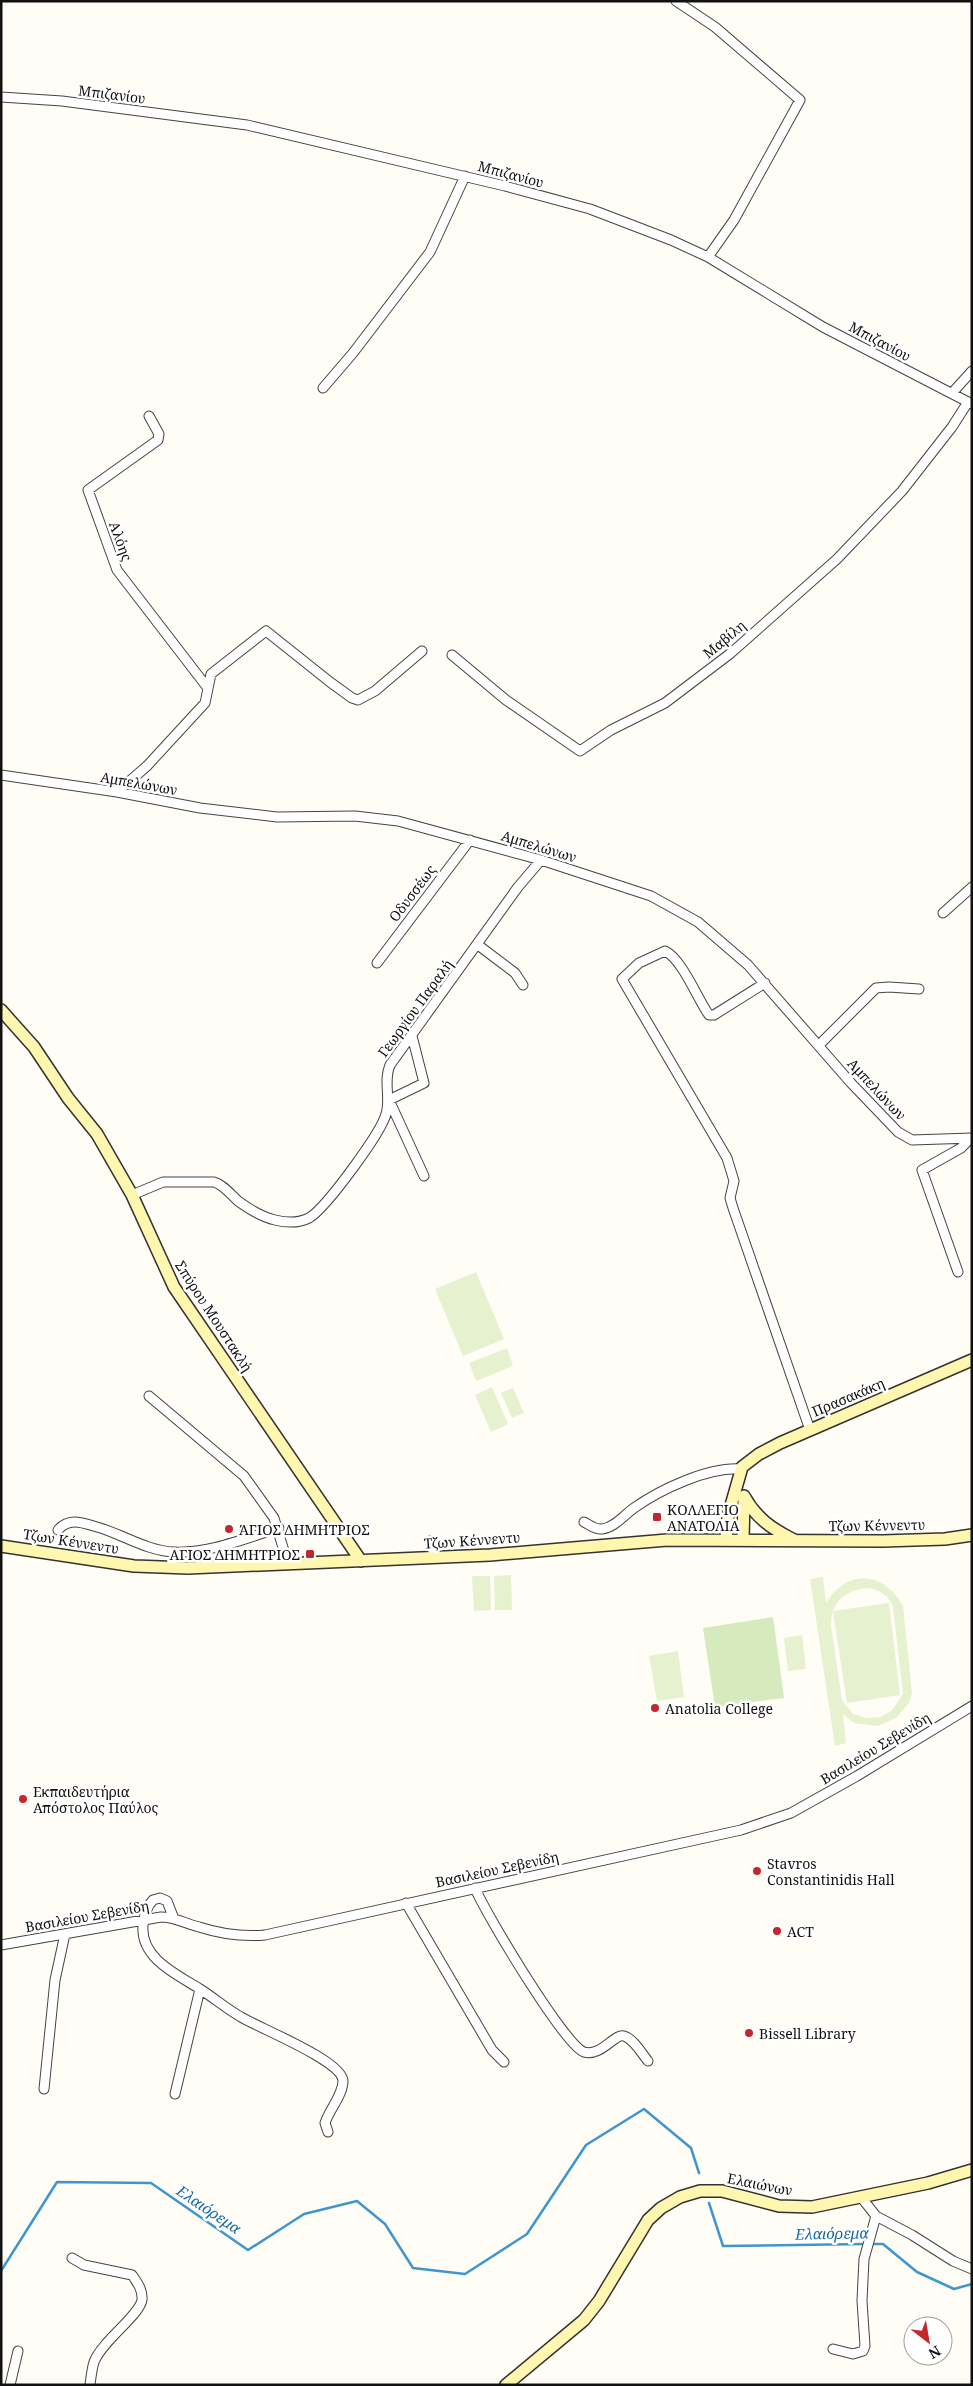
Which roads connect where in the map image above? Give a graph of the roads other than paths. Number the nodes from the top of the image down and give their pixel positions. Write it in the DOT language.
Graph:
graph roads {
  1 [pos="676,1"];
  2 [pos="1,97"];
  3 [pos="465,176"];
  4 [pos="708,257"];
  5 [pos="972,371"];
  6 [pos="323,388"];
  7 [pos="952,393"];
  8 [pos="970,403"];
  9 [pos="149,416"];
  10 [pos="422,651"];
  11 [pos="452,655"];
  12 [pos="207,687"];
  13 [pos="1,775"];
  14 [pos="117,792"];
  15 [pos="470,840"];
  16 [pos="541,860"];
  17 [pos="972,887"];
  18 [pos="943,913"];
  19 [pos="478,945"];
  20 [pos="377,963"];
  21 [pos="765,983"];
  22 [pos="523,985"];
  23 [pos="919,989"];
  24 [pos="1,1010"];
  25 [pos="412,1036"];
  26 [pos="819,1045"];
  27 [pos="972,1138"];
  28 [pos="424,1176"];
  29 [pos="132,1195"];
  30 [pos="958,1272"];
  31 [pos="972,1360"];
  32 [pos="149,1396"];
  33 [pos="810,1430"];
  34 [pos="740,1474"];
  35 [pos="744,1496"];
  36 [pos="584,1522"];
  37 [pos="279,1528"];
  38 [pos="58,1530"];
  39 [pos="972,1535"];
  40 [pos="945,1539"];
  41 [pos="726,1540"];
  42 [pos="744,1540"];
  43 [pos="430,1541"];
  44 [pos="796,1541"];
  45 [pos="972,1543"];
  46 [pos="1,1546"];
  47 [pos="435,1558"];
  48 [pos="361,1561"];
  49 [pos="288,1564"];
  50 [pos="972,1706"];
  51 [pos="475,1888"];
  52 [pos="406,1903"];
  53 [pos="174,1918"];
  54 [pos="144,1919"];
  55 [pos="65,1934"];
  56 [pos="1,1945"];
  57 [pos="200,1989"];
  58 [pos="648,2061"];
  59 [pos="504,2062"];
  60 [pos="44,2089"];
  61 [pos="175,2094"];
  62 [pos="328,2132"];
  63 [pos="972,2170"];
  64 [pos="861,2197"];
  65 [pos="876,2216"];
  66 [pos="72,2258"];
  67 [pos="972,2270"];
  68 [pos="833,2349"];
  69 [pos="18,2351"];
  70 [pos="10,2385"];
  71 [pos="90,2385"];
  72 [pos="506,2385"];
  1 -- 4 [label="street"];
  2 -- 3 [label="street, Μπιζανίου"];
  3 -- 4 [label="street, Μπιζανίου"];
  3 -- 6 [label="street"];
  4 -- 7 [label="street, Μπιζανίου"];
  5 -- 7 [label="street"];
  7 -- 8 [label="street, Μπιζανίου"];
  8 -- 11 [label="street, Μαβίλη"];
  9 -- 12 [label="street, Αλόης"];
  10 -- 12 [label="street"];
  12 -- 14 [label="street"];
  13 -- 14 [label="street, Αμπελώνων"];
  14 -- 15 [label="street, Αμπελώνων"];
  15 -- 16 [label="street, Αμπελώνων"];
  15 -- 20 [label="street, Οδυσσέως"];
  16 -- 19 [label="street, Γεωργίου Παραλή"];
  16 -- 21 [label="street, Αμπελώνων"];
  17 -- 18 [label="street"];
  19 -- 22 [label="street"];
  19 -- 25 [label="street, Γεωργίου Παραλή"];
  21 -- 26 [label="street, Αμπελώνων"];
  21 -- 33 [label="street"];
  23 -- 26 [label="street"];
  24 -- 29 [label="street, Σπύρου Μουστακλή"];
  25 -- 28 [label="street"];
  25 -- 29 [label="street, Γεωργίου Παραλή"];
  26 -- 27 [label="street, Αμπελώνων"];
  27 -- 30 [label="street"];
  29 -- 48 [label="street, Σπύρου Μουστακλή"];
  31 -- 33 [label="street, Πρασακάκη"];
  32 -- 37 [label="street"];
  33 -- 34 [label="street, Πρασακάκη"];
  34 -- 35 [label="street"];
  34 -- 36 [label="street"];
  34 -- 41 [label="street"];
  35 -- 42 [label="street"];
  35 -- 44 [label="street"];
  37 -- 38 [label="street"];
  37 -- 49 [label="street"];
  39 -- 40 [label="street, Τζων Κέννεντυ"];
  40 -- 44 [label="street, Τζων Κέννεντυ"];
  40 -- 45 [label="street, Τζων Κέννεντυ"];
  41 -- 42 [label="street, Τζων Κέννεντυ"];
  41 -- 47 [label="street, Τζων Κέννεντυ"];
  42 -- 44 [label="street, Τζων Κέννεντυ"];
  43 -- 47 [label="street"];
  46 -- 49 [label="street, Τζων Κέννεντυ"];
  47 -- 48 [label="street, Τζων Κέννεντυ"];
  48 -- 49 [label="street, Τζων Κέννεντυ"];
  50 -- 51 [label="street, Βασιλείου Σεβενίδη"];
  51 -- 52 [label="street, Βασιλείου Σεβενίδη"];
  51 -- 58 [label="street"];
  52 -- 53 [label="street, Βασιλείου Σεβενίδη"];
  52 -- 59 [label="street"];
  53 -- 54 [label="street, Βασιλείου Σεβενίδη"];
  53 -- 54 [label="street"];
  54 -- 55 [label="street, Βασιλείου Σεβενίδη"];
  54 -- 57 [label="street"];
  55 -- 56 [label="street, Βασιλείου Σεβενίδη"];
  55 -- 60 [label="street"];
  57 -- 61 [label="street"];
  57 -- 62 [label="street"];
  63 -- 64 [label="street, Ελαιώνων"];
  64 -- 65 [label="street"];
  64 -- 72 [label="street, Ελαιώνων"];
  65 -- 67 [label="street"];
  65 -- 68 [label="street"];
  66 -- 71 [label="street"];
  69 -- 70 [label="street"];
}
